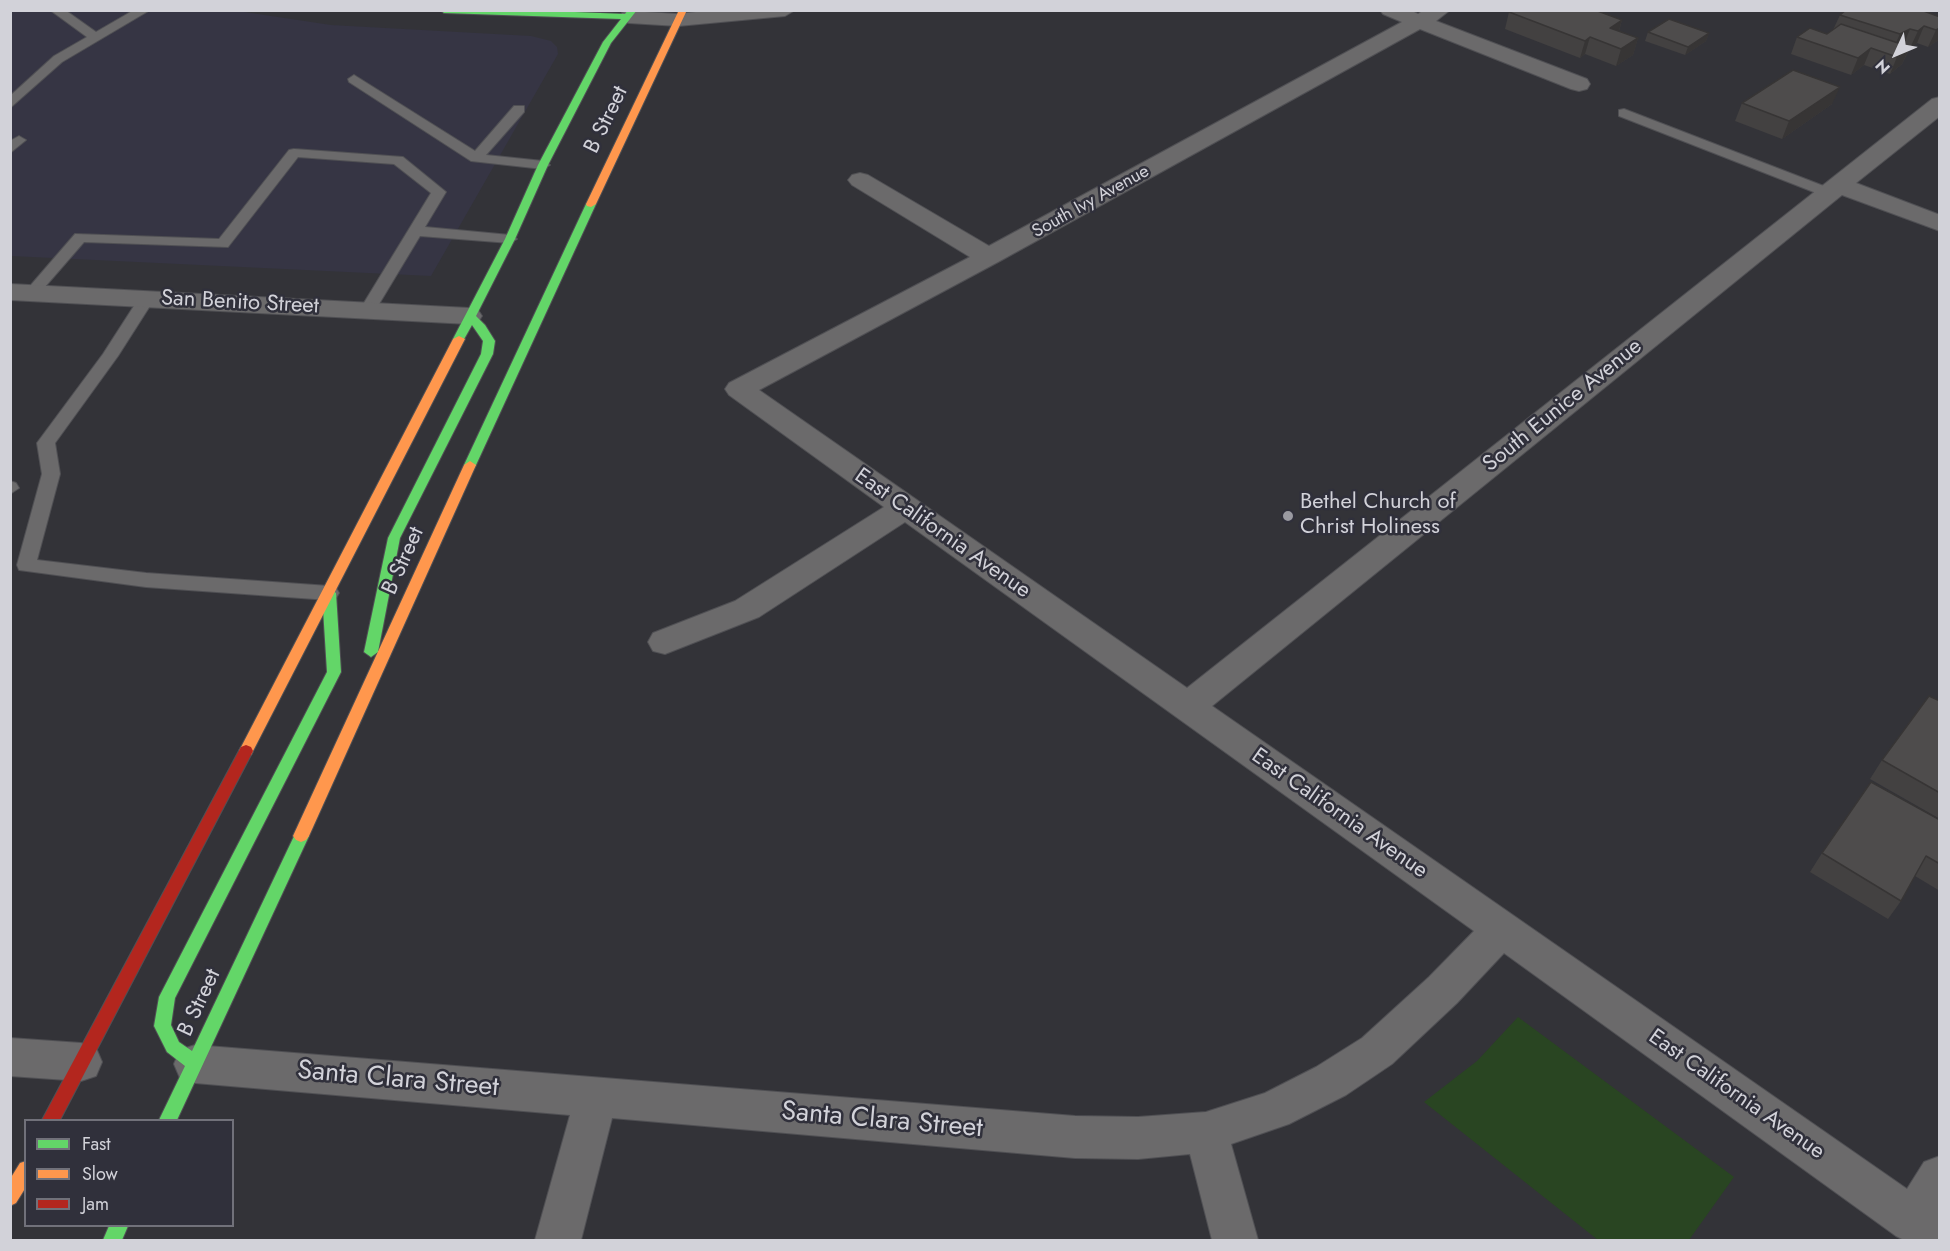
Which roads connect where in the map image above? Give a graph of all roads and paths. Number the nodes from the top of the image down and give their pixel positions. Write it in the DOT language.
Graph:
graph roads {
  1 [pos="56,10"];
  2 [pos="144,10"];
  3 [pos="444,10"];
  4 [pos="785,10"];
  5 [pos="1390,10"];
  6 [pos="631,14"];
  7 [pos="681,15"];
  8 [pos="1430,16"];
  9 [pos="96,38"];
  10 [pos="354,79"];
  11 [pos="1579,84"];
  12 [pos="10,104"];
  13 [pos="1940,104"];
  14 [pos="519,109"];
  15 [pos="1624,113"];
  16 [pos="476,158"];
  17 [pos="543,165"];
  18 [pos="860,180"];
  19 [pos="1834,189"];
  20 [pos="1940,224"];
  21 [pos="415,231"];
  22 [pos="510,239"];
  23 [pos="989,257"];
  24 [pos="21,292"];
  25 [pos="147,298"];
  26 [pos="367,311"];
  27 [pos="469,316"];
  28 [pos="739,389"];
  29 [pos="905,507"];
  30 [pos="329,592"];
  31 [pos="665,642"];
  32 [pos="1187,707"];
  33 [pos="360,710"];
  34 [pos="1501,929"];
  35 [pos="10,1058"];
  36 [pos="81,1062"];
  37 [pos="195,1064"];
  38 [pos="597,1096"];
  39 [pos="52,1119"];
  40 [pos="168,1119"];
  41 [pos="1206,1132"];
  42 [pos="24,1172"];
  43 [pos="1940,1177"];
  44 [pos="10,1197"];
  45 [pos="1926,1230"];
  46 [pos="558,1240"];
  47 [pos="1235,1240"];
  1 -- 9 [label="lane"];
  2 -- 9 [label="lane"];
  3 -- 6 [label="main road"];
  4 -- 7 [label="street"];
  5 -- 8 [label="street"];
  6 -- 7 [label="street"];
  6 -- 17 [label="main road, B Street"];
  7 -- 33 [label="main road, B Street"];
  8 -- 11 [label="street"];
  8 -- 23 [label="street, South Ivy Avenue"];
  9 -- 12 [label="lane"];
  10 -- 16 [label="lane"];
  13 -- 19 [label="street, South Eunice Avenue"];
  14 -- 16 [label="lane"];
  15 -- 19 [label="lane"];
  16 -- 17 [label="lane"];
  17 -- 22 [label="main road, B Street"];
  18 -- 23 [label="street"];
  19 -- 20 [label="street"];
  19 -- 32 [label="street, South Eunice Avenue"];
  21 -- 22 [label="lane"];
  21 -- 24 [label="lane"];
  21 -- 26 [label="lane"];
  22 -- 27 [label="main road, B Street"];
  23 -- 28 [label="street, South Ivy Avenue"];
  24 -- 25 [label="street, San Benito Street"];
  25 -- 26 [label="street, San Benito Street"];
  25 -- 30 [label="lane"];
  26 -- 27 [label="street, San Benito Street"];
  27 -- 30 [label="main road, B Street"];
  27 -- 33 [label="main road"];
  28 -- 29 [label="street, East California Avenue"];
  29 -- 31 [label="street"];
  29 -- 32 [label="street, East California Avenue"];
  30 -- 36 [label="main road, B Street"];
  30 -- 37 [label="main road"];
  32 -- 34 [label="street, East California Avenue"];
  33 -- 37 [label="main road, B Street"];
  34 -- 41 [label="street, Santa Clara Street"];
  34 -- 45 [label="street, East California Avenue"];
  35 -- 36 [label="street"];
  36 -- 39 [label="main road, B Street"];
  37 -- 38 [label="street, Santa Clara Street"];
  37 -- 40 [label="main road, B Street"];
  38 -- 41 [label="street, Santa Clara Street"];
  38 -- 46 [label="street"];
  41 -- 47 [label="street"];
  42 -- 44 [label="main road"];
  43 -- 45 [label="street"];
}
